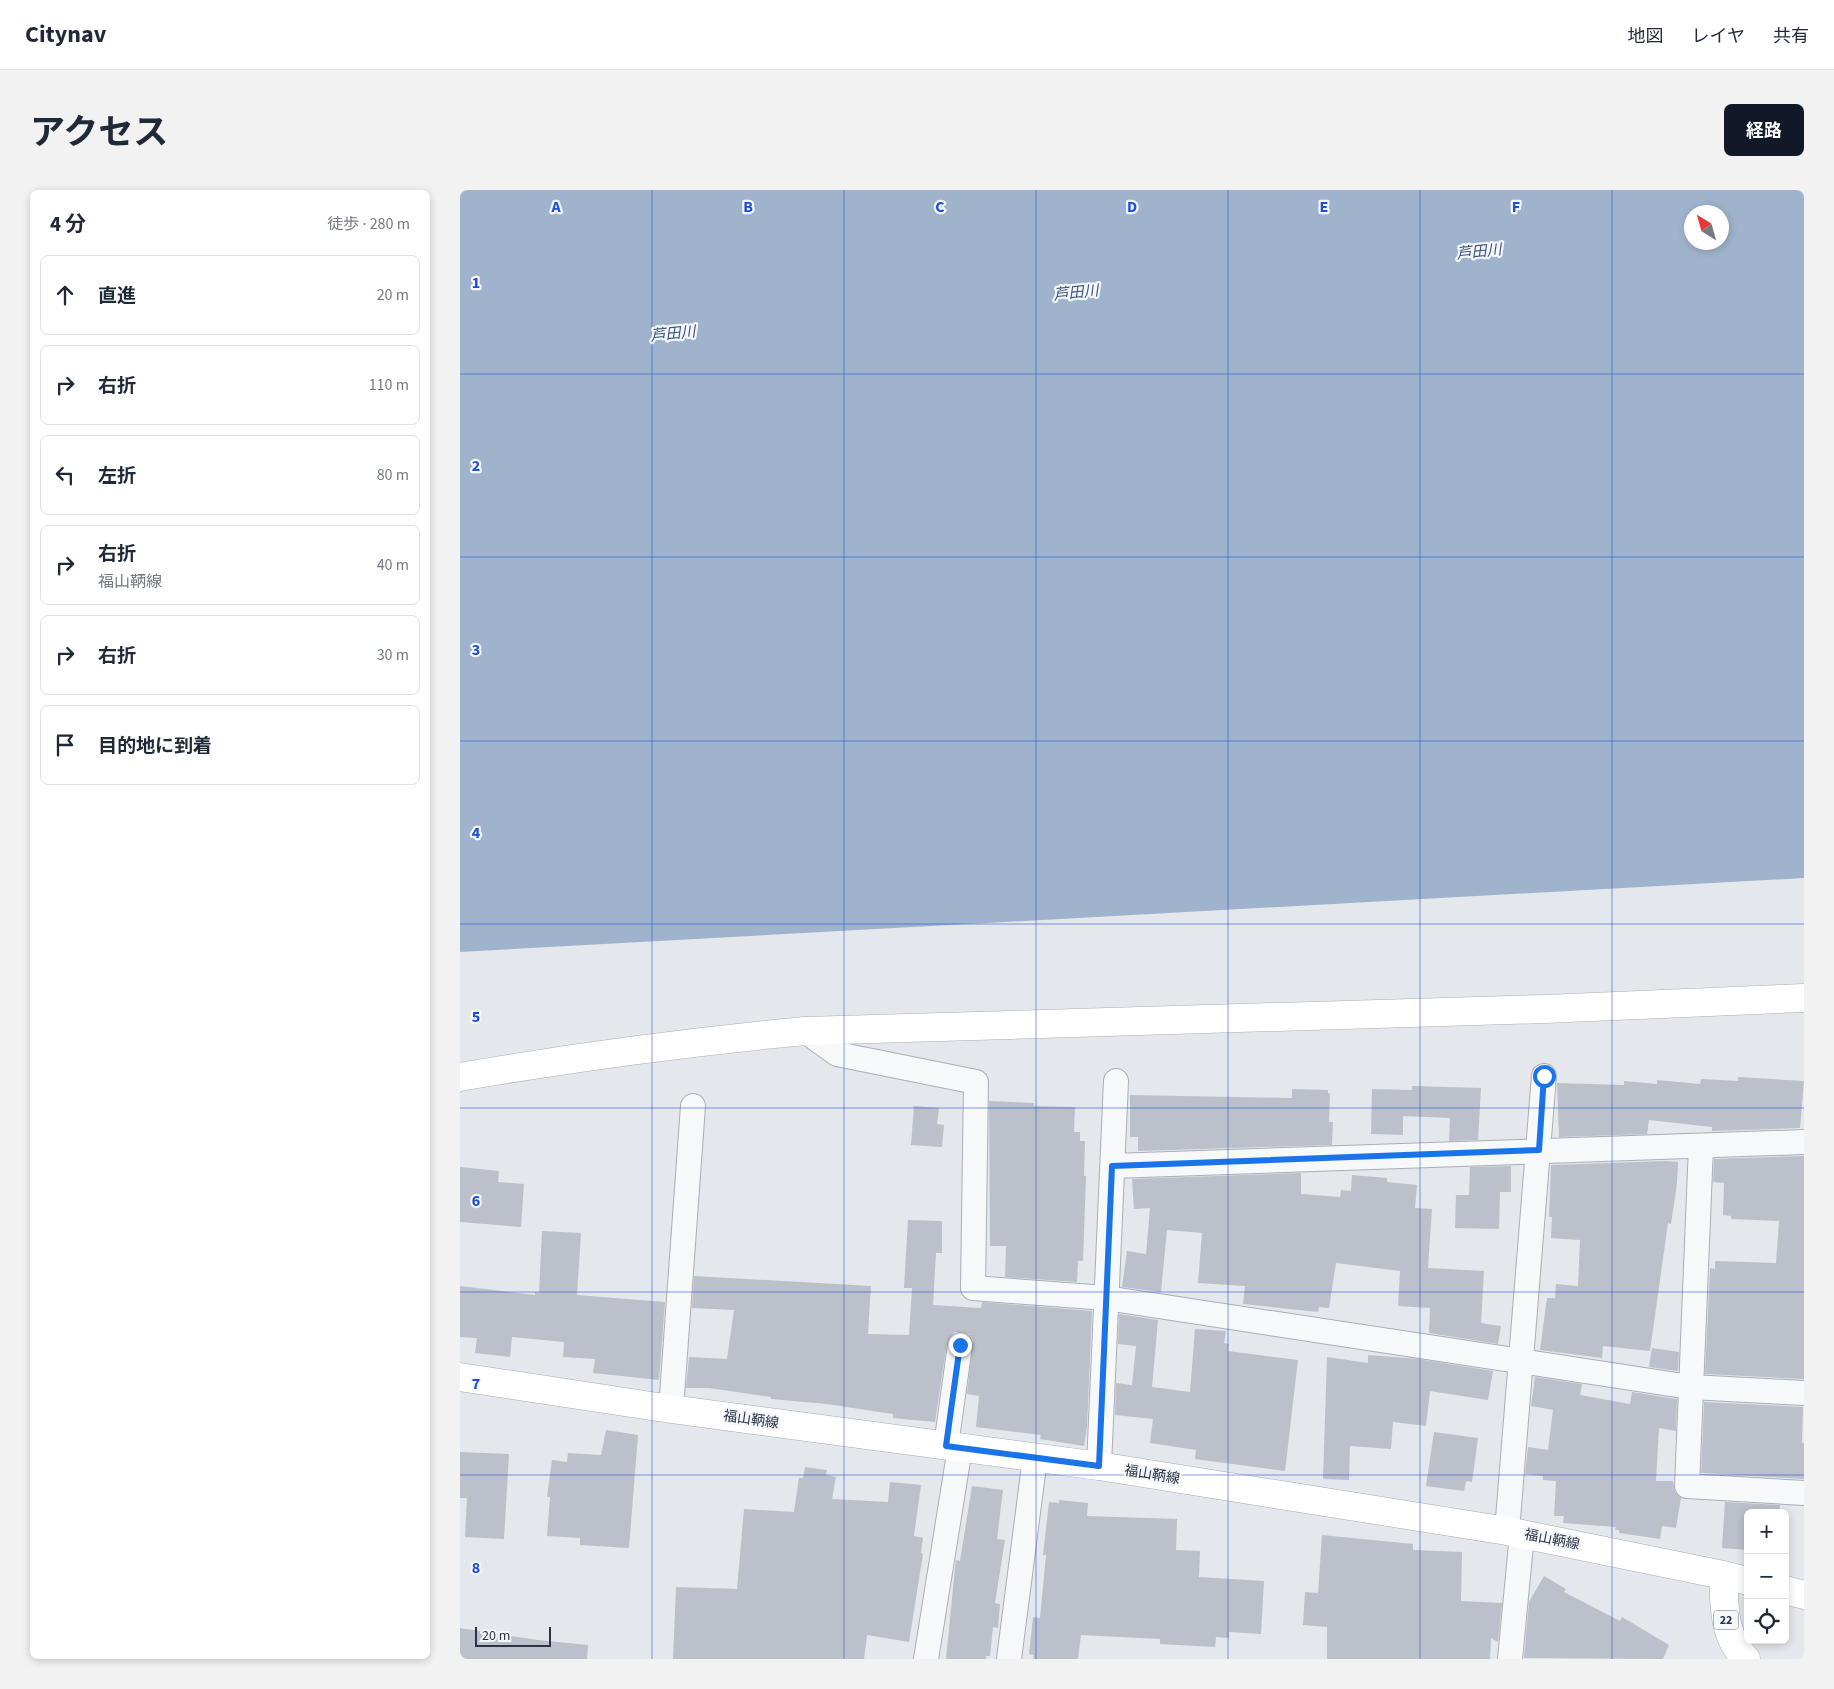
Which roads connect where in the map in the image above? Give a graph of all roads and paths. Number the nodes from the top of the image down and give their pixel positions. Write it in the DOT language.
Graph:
graph roads {
  1 [pos="1804,998"];
  2 [pos="805,1031"];
  3 [pos="1544,1076"];
  4 [pos="460,1077"];
  5 [pos="1116,1081"];
  6 [pos="693,1106"];
  7 [pos="1804,1142"];
  8 [pos="1700,1146"];
  9 [pos="1539,1150"];
  10 [pos="1112,1166"];
  11 [pos="1106,1298"];
  12 [pos="960,1345"];
  13 [pos="1521,1360"];
  14 [pos="460,1377"];
  15 [pos="1690,1387"];
  16 [pos="1804,1393"];
  17 [pos="671,1409"];
  18 [pos="953,1447"];
  19 [pos="1035,1458"];
  20 [pos="1099,1466"];
  21 [pos="1804,1493"];
  22 [pos="1514,1533"];
  23 [pos="1735,1578"];
  24 [pos="1789,1591"];
  25 [pos="1804,1595"];
  26 [pos="926,1659"];
  27 [pos="1009,1659"];
  28 [pos="1510,1659"];
  29 [pos="1746,1659"];
  1 -- 2 [label="street"];
  2 -- 4 [label="street"];
  2 -- 11 [label="street"];
  3 -- 9 [label="street"];
  5 -- 10 [label="street"];
  6 -- 17 [label="street"];
  7 -- 8 [label="street"];
  8 -- 9 [label="street"];
  8 -- 15 [label="street"];
  9 -- 10 [label="street"];
  9 -- 13 [label="street"];
  10 -- 11 [label="street"];
  11 -- 13 [label="street"];
  11 -- 20 [label="street"];
  12 -- 18 [label="street"];
  13 -- 15 [label="street"];
  13 -- 22 [label="street"];
  14 -- 17 [label="street, 福山鞆線 / 22"];
  15 -- 16 [label="street"];
  15 -- 21 [label="street"];
  17 -- 18 [label="street, 福山鞆線 / 22"];
  18 -- 19 [label="street, 福山鞆線 / 22"];
  18 -- 26 [label="street"];
  19 -- 20 [label="street, 福山鞆線 / 22"];
  19 -- 27 [label="street"];
  20 -- 22 [label="street, 福山鞆線 / 22"];
  22 -- 23 [label="street, 福山鞆線 / 22"];
  22 -- 28 [label="street"];
  23 -- 29 [label="street, 福山鞆線 / 22"];
  24 -- 25 [label="street"];
}
